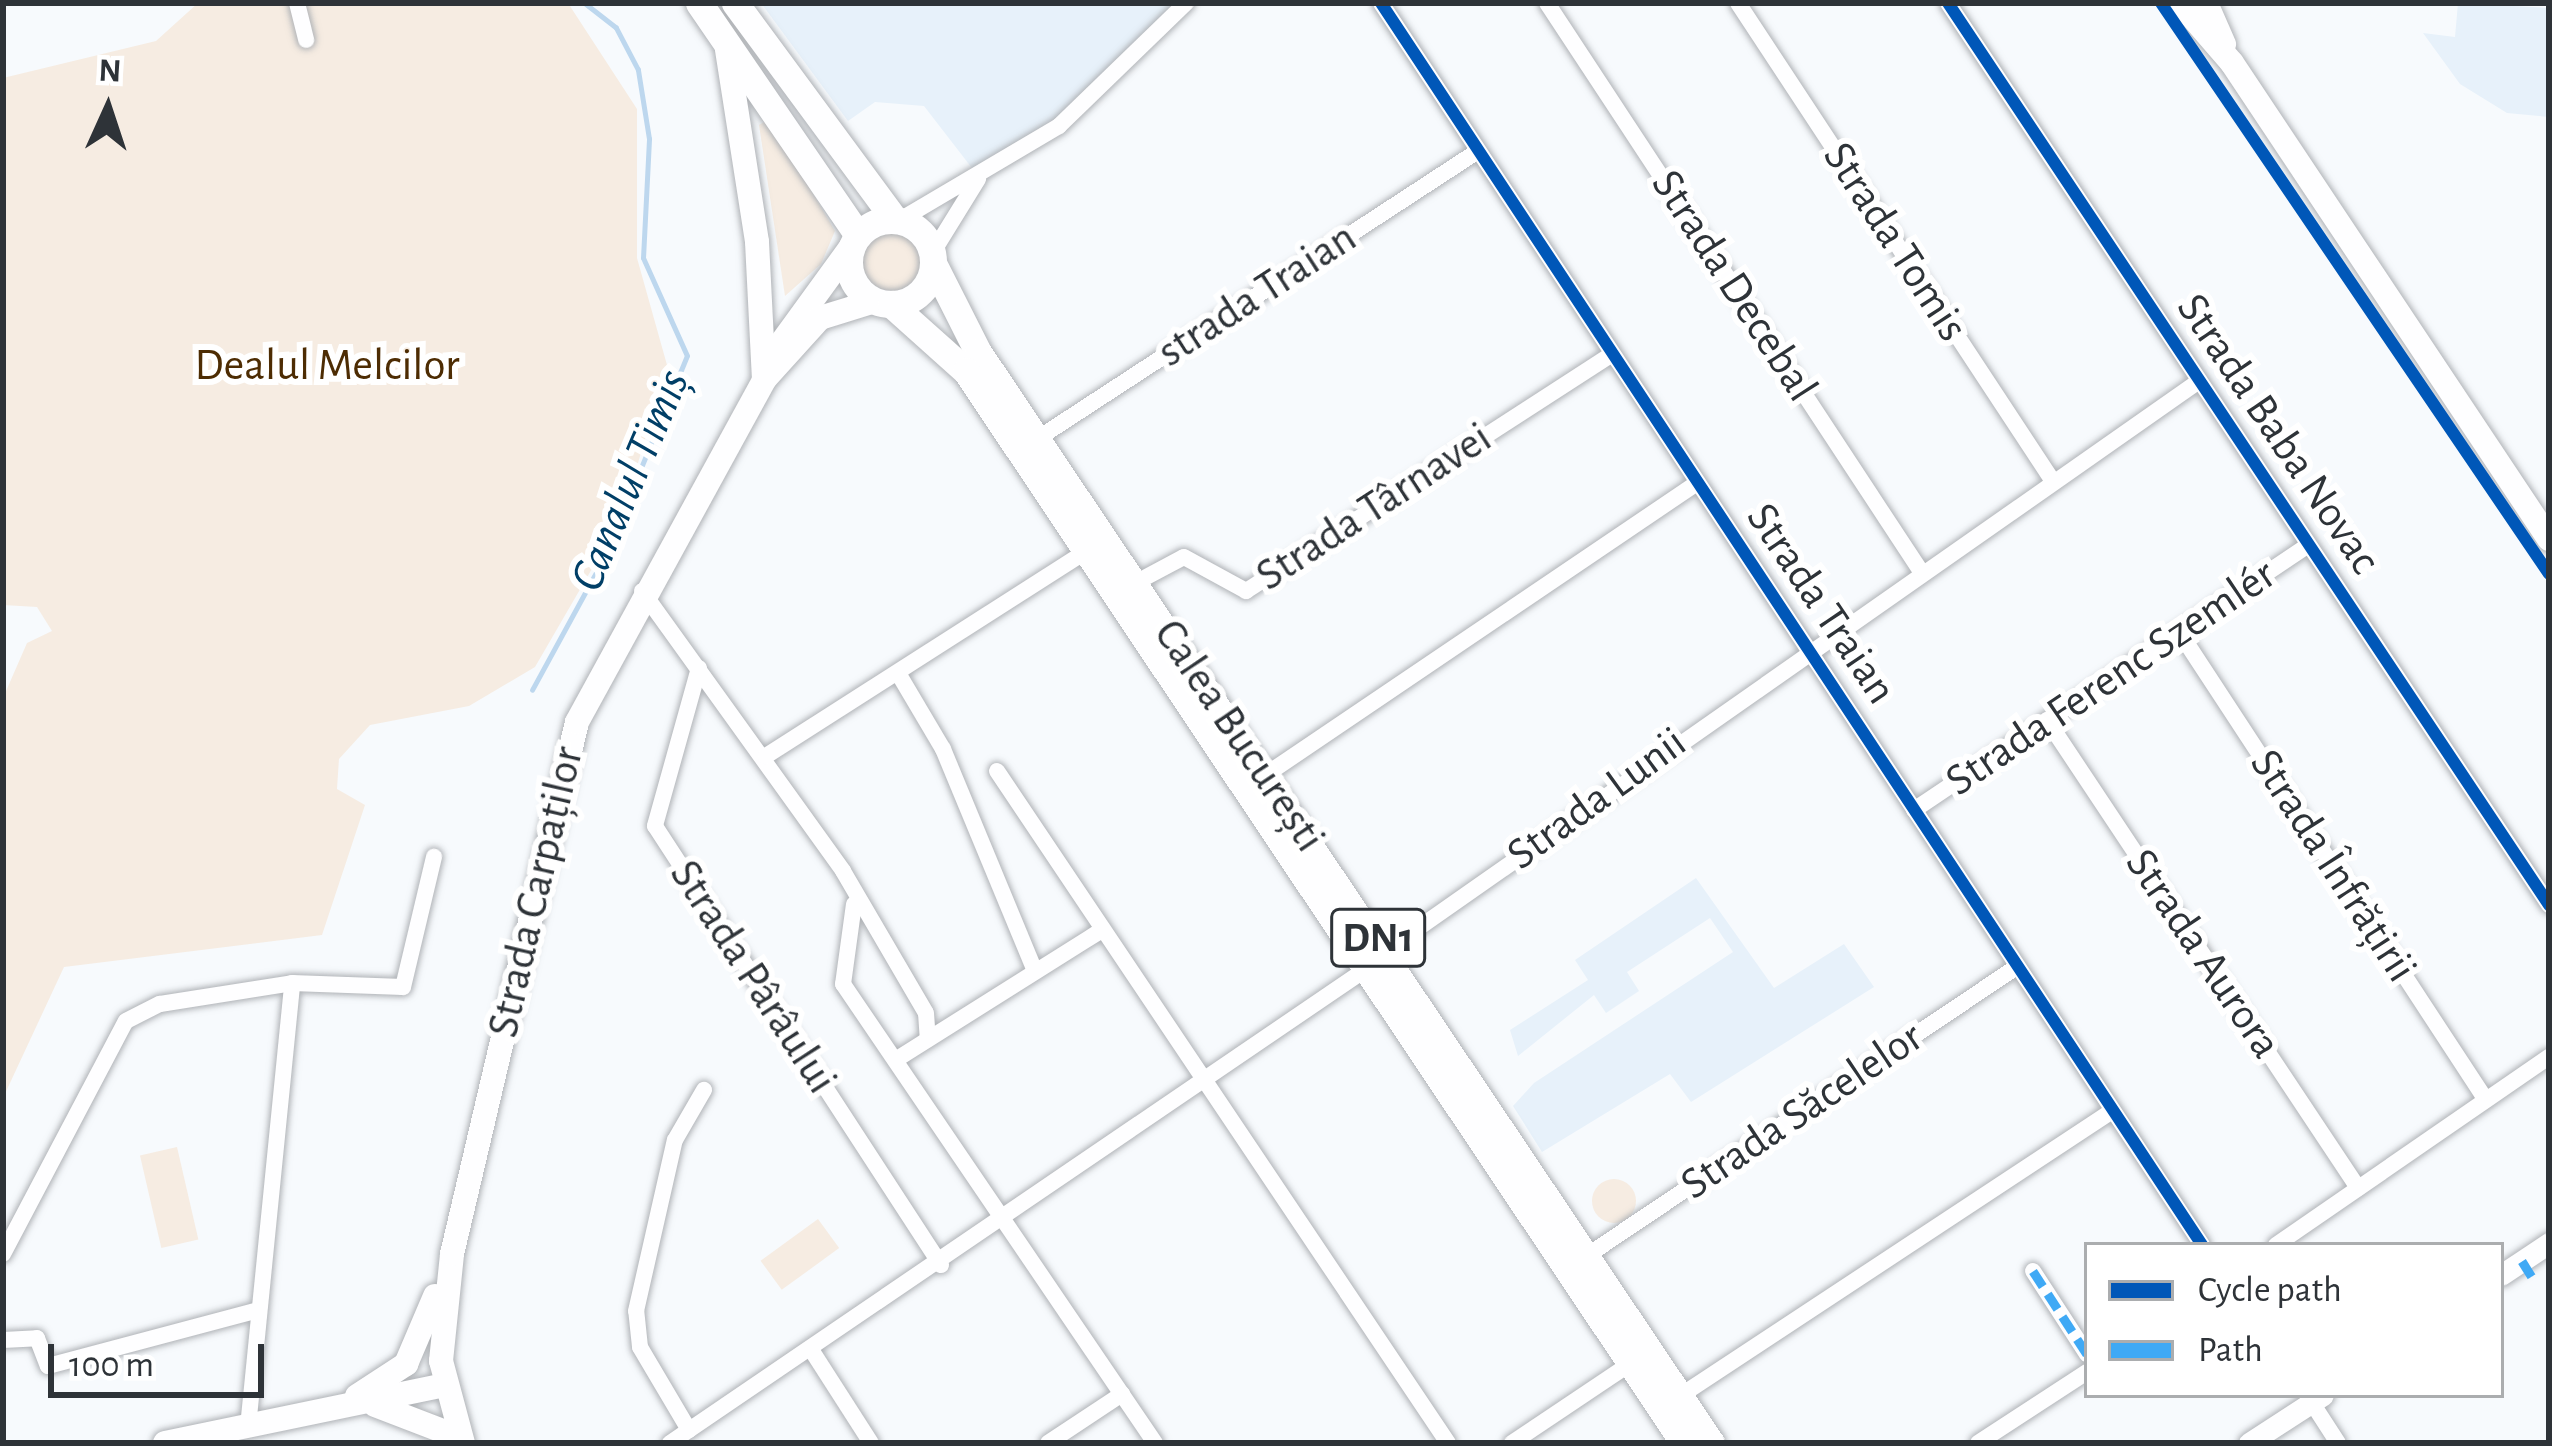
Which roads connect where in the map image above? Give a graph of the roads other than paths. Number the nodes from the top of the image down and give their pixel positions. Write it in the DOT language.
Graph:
graph roads {
  1 [pos="297,3"];
  2 [pos="699,3"];
  3 [pos="734,3"];
  4 [pos="1186,3"];
  5 [pos="1381,3"];
  6 [pos="1547,3"];
  7 [pos="1738,3"];
  8 [pos="1948,3"];
  9 [pos="2180,3"];
  10 [pos="2206,3"];
  11 [pos="722,36"];
  12 [pos="306,40"];
  13 [pos="2232,63"];
  14 [pos="1478,151"];
  15 [pos="979,178"];
  16 [pos="897,219"];
  17 [pos="855,240"];
  18 [pos="934,259"];
  19 [pos="883,303"];
  20 [pos="1612,354"];
  21 [pos="764,380"];
  22 [pos="2198,381"];
  23 [pos="1037,439"];
  24 [pos="2052,480"];
  25 [pos="1697,484"];
  26 [pos="2549,539"];
  27 [pos="2308,545"];
  28 [pos="1085,552"];
  29 [pos="1920,570"];
  30 [pos="1136,583"];
  31 [pos="642,591"];
  32 [pos="2180,632"];
  33 [pos="1807,646"];
  34 [pos="699,668"];
  35 [pos="898,673"];
  36 [pos="2047,720"];
  37 [pos="766,756"];
  38 [pos="997,771"];
  39 [pos="1264,776"];
  40 [pos="1914,810"];
  41 [pos="434,857"];
  42 [pos="854,904"];
  43 [pos="2549,905"];
  44 [pos="1100,931"];
  45 [pos="1378,958"];
  46 [pos="2015,968"];
  47 [pos="1035,971"];
  48 [pos="292,983"];
  49 [pos="928,1039"];
  50 [pos="2549,1057"];
  51 [pos="897,1059"];
  52 [pos="1207,1087"];
  53 [pos="704,1090"];
  54 [pos="2486,1100"];
  55 [pos="2112,1111"];
  56 [pos="2358,1187"];
  57 [pos="1005,1221"];
  58 [pos="2200,1242"];
  59 [pos="2280,1242"];
  60 [pos="2549,1243"];
  61 [pos="3,1254"];
  62 [pos="452,1254"];
  63 [pos="1588,1255"];
  64 [pos="941,1265"];
  65 [pos="2032,1271"];
  66 [pos="2504,1273"];
  67 [pos="254,1310"];
  68 [pos="3,1340"];
  69 [pos="2084,1349"];
  70 [pos="812,1351"];
  71 [pos="1631,1363"];
  72 [pos="2084,1374"];
  73 [pos="446,1385"];
  74 [pos="1122,1394"];
  75 [pos="1680,1396"];
  76 [pos="2313,1398"];
  77 [pos="2315,1398"];
  78 [pos="367,1403"];
  79 [pos="319,1413"];
  80 [pos="248,1427"];
  81 [pos="689,1430"];
  82 [pos="462,1440"];
  83 [pos="165,1443"];
  84 [pos="670,1443"];
  85 [pos="871,1443"];
  86 [pos="1048,1443"];
  87 [pos="1156,1443"];
  88 [pos="1448,1443"];
  89 [pos="1512,1443"];
  90 [pos="1684,1443"];
  91 [pos="1711,1443"];
  92 [pos="1978,1443"];
  93 [pos="2249,1443"];
  94 [pos="2338,1443"];
  1 -- 12 [label="street"];
  2 -- 11 [label="main road, DN1"];
  3 -- 16 [label="main road, DN1"];
  4 -- 15 [label="street"];
  5 -- 14 [label="street, Strada Traian"];
  6 -- 29 [label="street, Strada Decebal"];
  7 -- 24 [label="street, Strada Tomis"];
  8 -- 22 [label="street, Strada Baba Novac"];
  9 -- 13 [label="main road"];
  10 -- 13 [label="main road"];
  11 -- 17 [label="main road, DN1"];
  11 -- 21 [label="main road"];
  13 -- 26 [label="main road"];
  14 -- 20 [label="street, Strada Traian"];
  14 -- 23 [label="street, strada Traian"];
  15 -- 16 [label="street"];
  15 -- 18 [label="street"];
  16 -- 17 [label="main road"];
  16 -- 18 [label="main road, DN1"];
  17 -- 19 [label="main road, DN1"];
  17 -- 21 [label="main road, Strada Carpaților"];
  18 -- 19 [label="main road"];
  18 -- 23 [label="main road, Calea București / DN1"];
  19 -- 21 [label="main road, Strada Carpaților"];
  19 -- 28 [label="main road, Calea București / DN1"];
  20 -- 25 [label="street, Strada Traian"];
  20 -- 30 [label="street, Strada Târnavei"];
  21 -- 31 [label="main road, Strada Carpaților"];
  22 -- 24 [label="street, Strada Lunii"];
  22 -- 27 [label="street, Strada Baba Novac"];
  23 -- 30 [label="main road, Calea București / DN1"];
  24 -- 29 [label="street, Strada Lunii"];
  25 -- 33 [label="street, Strada Traian"];
  25 -- 39 [label="street"];
  27 -- 32 [label="street, Strada Ferenc Szemlér"];
  27 -- 43 [label="street, Strada Baba Novac"];
  28 -- 35 [label="street"];
  28 -- 45 [label="main road, Calea București / DN1"];
  29 -- 33 [label="street, Strada Lunii"];
  30 -- 39 [label="main road, Calea București / DN1"];
  31 -- 34 [label="street"];
  31 -- 62 [label="main road, Strada Carpaților"];
  32 -- 36 [label="street, Strada Ferenc Szemlér"];
  32 -- 54 [label="street, Strada Înfrățirii"];
  33 -- 40 [label="street, Strada Traian"];
  33 -- 45 [label="street, Strada Lunii"];
  34 -- 37 [label="street"];
  34 -- 64 [label="street, Strada Pârâului"];
  35 -- 37 [label="street"];
  35 -- 47 [label="street"];
  36 -- 40 [label="street, Strada Ferenc Szemlér"];
  36 -- 56 [label="street, Strada Aurora"];
  37 -- 42 [label="street"];
  38 -- 44 [label="street"];
  39 -- 45 [label="main road, Calea București / DN1"];
  40 -- 46 [label="street, Strada Traian"];
  41 -- 48 [label="street"];
  42 -- 49 [label="street"];
  42 -- 51 [label="street"];
  44 -- 47 [label="street"];
  44 -- 52 [label="street"];
  45 -- 52 [label="street"];
  45 -- 63 [label="main road, Calea București / DN1"];
  45 -- 71 [label="main road, Calea București / DN1"];
  46 -- 55 [label="street, Strada Traian"];
  46 -- 63 [label="street, Strada Săcelelor"];
  47 -- 49 [label="street"];
  48 -- 61 [label="street"];
  48 -- 67 [label="street"];
  49 -- 51 [label="street"];
  50 -- 54 [label="street"];
  51 -- 57 [label="street"];
  52 -- 57 [label="street"];
  52 -- 88 [label="street"];
  53 -- 81 [label="street"];
  54 -- 56 [label="street"];
  55 -- 58 [label="street, Strada Traian"];
  55 -- 75 [label="street"];
  56 -- 59 [label="street"];
  57 -- 64 [label="street"];
  57 -- 74 [label="street"];
  60 -- 66 [label="street"];
  62 -- 73 [label="main road, Strada Carpaților"];
  62 -- 79 [label="main road"];
  63 -- 75 [label="main road, Calea București / DN1"];
  64 -- 70 [label="street"];
  65 -- 69 [label="street"];
  67 -- 68 [label="street"];
  67 -- 80 [label="street"];
  70 -- 81 [label="street"];
  70 -- 85 [label="street"];
  71 -- 89 [label="street"];
  71 -- 90 [label="main road, Calea București / DN1"];
  72 -- 92 [label="street"];
  73 -- 78 [label="main road"];
  73 -- 82 [label="main road, Strada Carpaților"];
  74 -- 86 [label="street"];
  74 -- 87 [label="street"];
  75 -- 91 [label="main road, Calea București / DN1"];
  76 -- 93 [label="street"];
  77 -- 94 [label="street"];
  78 -- 79 [label="main road"];
  78 -- 82 [label="main road"];
  79 -- 80 [label="main road"];
  80 -- 83 [label="main road"];
  81 -- 84 [label="street"];
}
